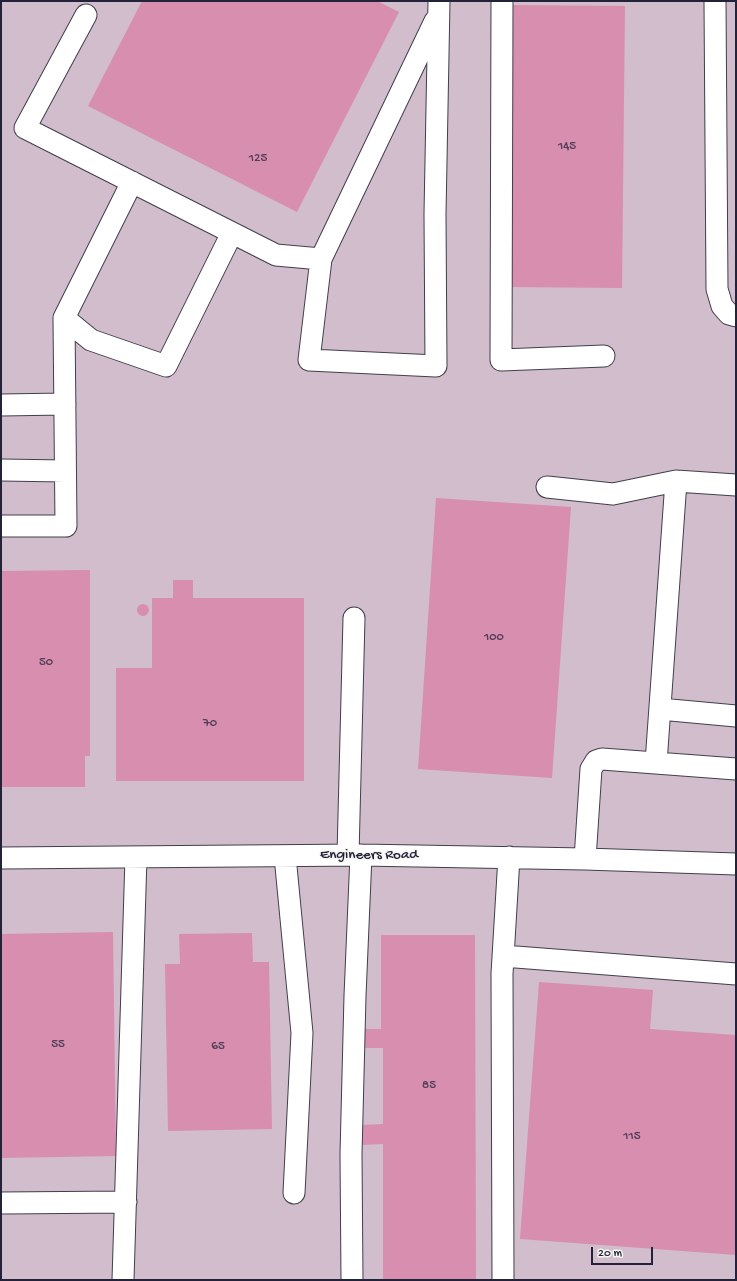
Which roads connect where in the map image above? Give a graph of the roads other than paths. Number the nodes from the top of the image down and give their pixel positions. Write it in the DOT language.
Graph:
graph roads {
  1 [pos="502,1"];
  2 [pos="715,1"];
  3 [pos="439,8"];
  4 [pos="86,15"];
  5 [pos="132,182"];
  6 [pos="232,233"];
  7 [pos="320,258"];
  8 [pos="736,316"];
  9 [pos="64,318"];
  10 [pos="604,356"];
  11 [pos="65,404"];
  12 [pos="1,405"];
  13 [pos="1,470"];
  14 [pos="65,471"];
  15 [pos="676,481"];
  16 [pos="736,485"];
  17 [pos="547,487"];
  18 [pos="1,526"];
  19 [pos="354,618"];
  20 [pos="660,709"];
  21 [pos="736,716"];
  22 [pos="656,763"];
  23 [pos="736,769"];
  24 [pos="355,855"];
  25 [pos="285,856"];
  26 [pos="136,857"];
  27 [pos="510,857"];
  28 [pos="1,858"];
  29 [pos="585,859"];
  30 [pos="736,864"];
  31 [pos="504,956"];
  32 [pos="736,974"];
  33 [pos="294,1193"];
  34 [pos="126,1202"];
  35 [pos="1,1203"];
  36 [pos="123,1280"];
  37 [pos="352,1280"];
  38 [pos="503,1280"];
  1 -- 10 [label="street"];
  2 -- 8 [label="street"];
  3 -- 7 [label="street"];
  3 -- 7 [label="street"];
  4 -- 5 [label="street"];
  5 -- 6 [label="street"];
  5 -- 9 [label="street"];
  6 -- 7 [label="street"];
  6 -- 9 [label="street"];
  9 -- 11 [label="street"];
  11 -- 12 [label="street"];
  11 -- 14 [label="street"];
  13 -- 14 [label="street"];
  14 -- 18 [label="street"];
  15 -- 16 [label="street"];
  15 -- 17 [label="street"];
  15 -- 20 [label="street"];
  19 -- 24 [label="street"];
  20 -- 21 [label="street"];
  20 -- 22 [label="street"];
  22 -- 23 [label="street"];
  22 -- 29 [label="street"];
  24 -- 25 [label="street, Engineers Road"];
  24 -- 27 [label="street, Engineers Road"];
  24 -- 37 [label="street"];
  25 -- 26 [label="street, Engineers Road"];
  25 -- 33 [label="street"];
  26 -- 28 [label="street, Engineers Road"];
  26 -- 34 [label="street"];
  27 -- 29 [label="street, Engineers Road"];
  27 -- 31 [label="street"];
  29 -- 30 [label="street, Engineers Road"];
  31 -- 32 [label="street"];
  31 -- 38 [label="street"];
  34 -- 35 [label="street"];
  34 -- 36 [label="street"];
}
